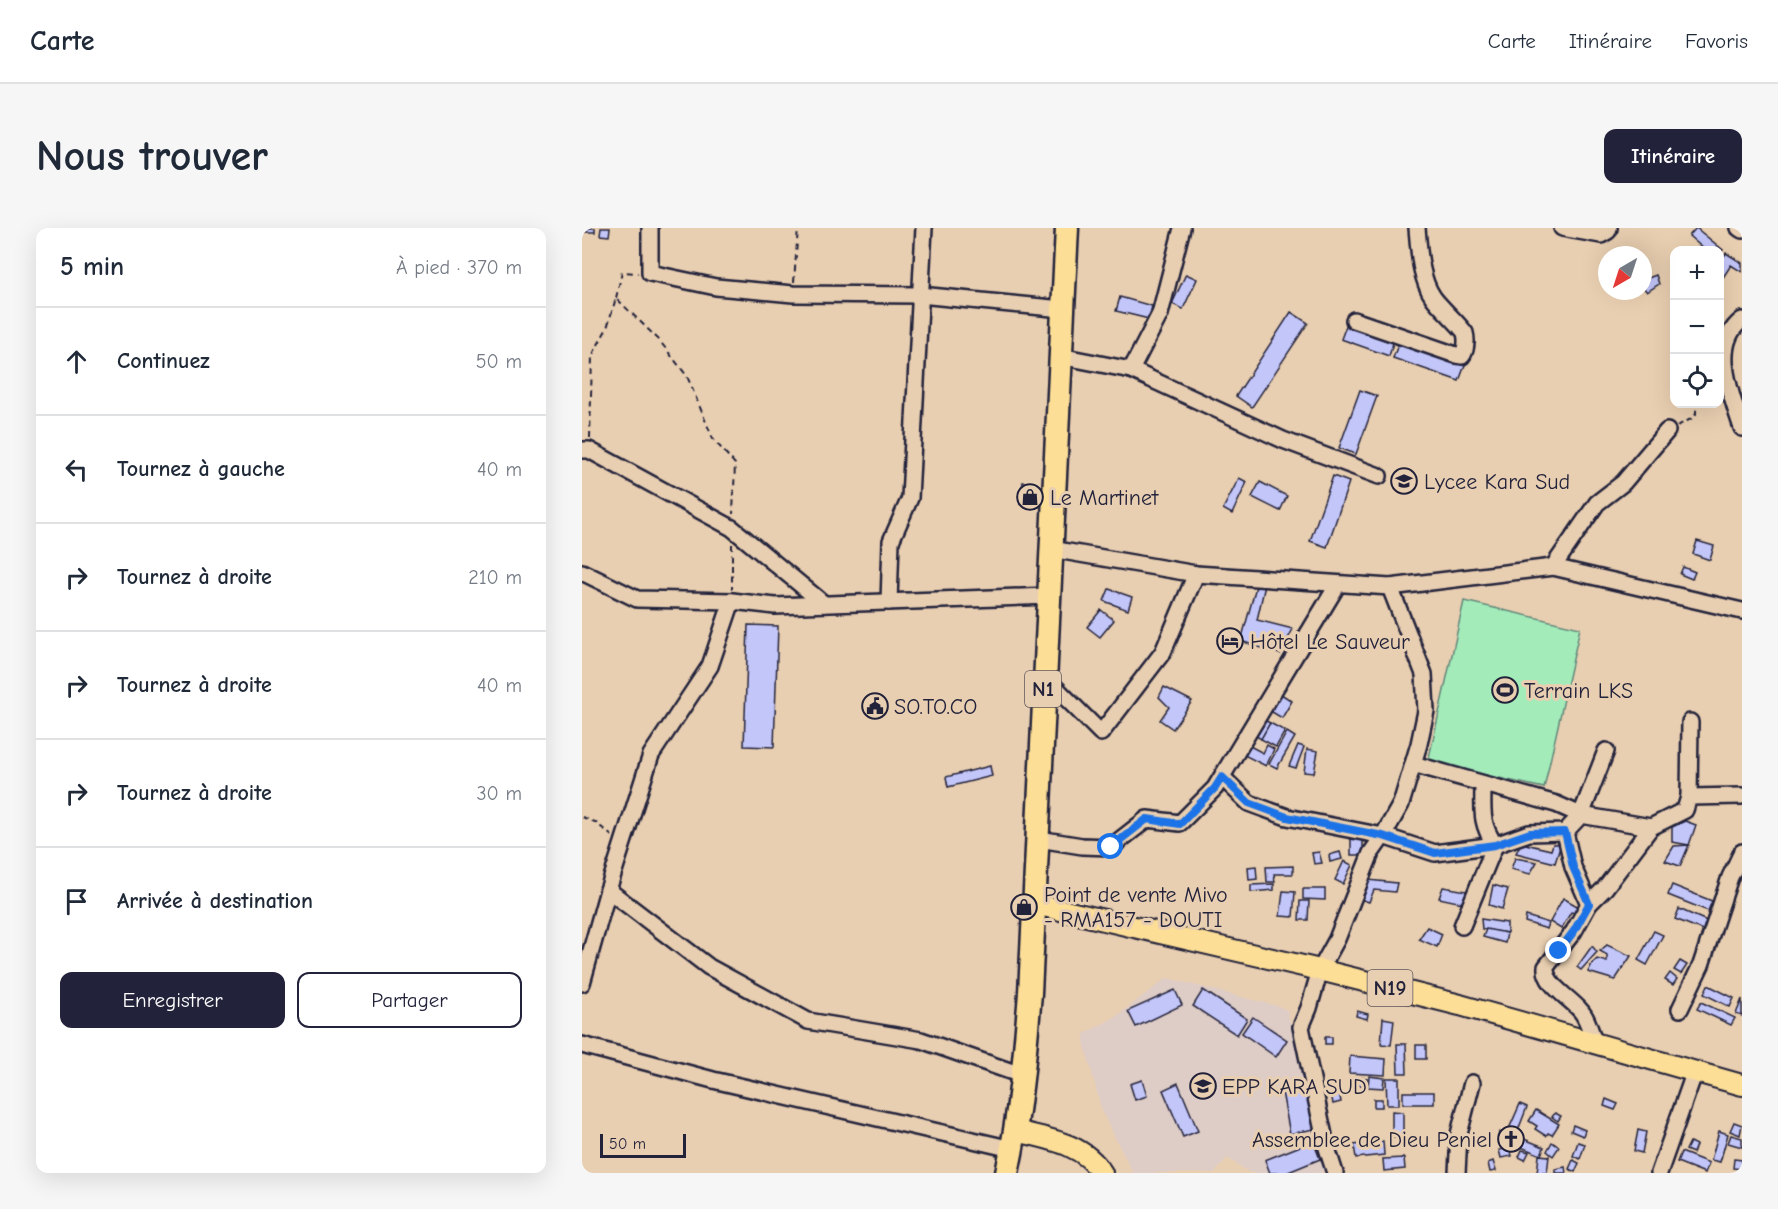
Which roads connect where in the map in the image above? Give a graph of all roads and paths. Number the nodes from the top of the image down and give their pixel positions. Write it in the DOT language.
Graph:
graph roads {
  1 [pos="650,228"];
  2 [pos="798,228"];
  3 [pos="924,228"];
  4 [pos="1067,228"];
  5 [pos="1182,228"];
  6 [pos="1417,228"];
  7 [pos="1562,228"];
  8 [pos="1609,228"];
  9 [pos="650,273"];
  10 [pos="793,294"];
  11 [pos="920,295"];
  12 [pos="616,298"];
  13 [pos="1062,309"];
  14 [pos="1354,320"];
  15 [pos="1742,320"];
  16 [pos="1059,356"];
  17 [pos="1131,370"];
  18 [pos="1696,408"];
  19 [pos="1742,428"];
  20 [pos="1667,431"];
  21 [pos="586,450"];
  22 [pos="1379,476"];
  23 [pos="732,528"];
  24 [pos="1051,549"];
  25 [pos="1553,567"];
  26 [pos="582,572"];
  27 [pos="1196,574"];
  28 [pos="1338,585"];
  29 [pos="1390,587"];
  30 [pos="1049,596"];
  31 [pos="732,601"];
  32 [pos="889,602"];
  33 [pos="824,604"];
  34 [pos="1742,611"];
  35 [pos="1044,676"];
  36 [pos="1690,722"];
  37 [pos="1606,751"];
  38 [pos="1413,764"];
  39 [pos="1222,777"];
  40 [pos="1483,784"];
  41 [pos="1689,796"];
  42 [pos="1742,796"];
  43 [pos="1581,815"];
  44 [pos="582,817"];
  45 [pos="1651,826"];
  46 [pos="1565,832"];
  47 [pos="1383,836"];
  48 [pos="1039,839"];
  49 [pos="1495,845"];
  50 [pos="621,848"];
  51 [pos="1742,852"];
  52 [pos="608,890"];
  53 [pos="1035,904"];
  54 [pos="1589,904"];
  55 [pos="1462,926"];
  56 [pos="1320,970"];
  57 [pos="582,982"];
  58 [pos="1680,1009"];
  59 [pos="1596,1044"];
  60 [pos="582,1045"];
  61 [pos="1695,1071"];
  62 [pos="1024,1076"];
  63 [pos="1472,1083"];
  64 [pos="1742,1085"];
  65 [pos="1014,1140"];
  66 [pos="1007,1173"];
  67 [pos="1102,1173"];
  68 [pos="1335,1173"];
  69 [pos="1457,1173"];
  70 [pos="1659,1173"];
  1 -- 9 [label="street"];
  2 -- 10 [label="path"];
  3 -- 11 [label="street"];
  4 -- 13 [label="highway, N1"];
  5 -- 17 [label="street"];
  6 -- 14 [label="street"];
  7 -- 8 [label="street"];
  9 -- 10 [label="street"];
  9 -- 12 [label="path"];
  10 -- 11 [label="street"];
  11 -- 13 [label="street"];
  11 -- 32 [label="street"];
  12 -- 21 [label="path"];
  12 -- 23 [label="path"];
  13 -- 16 [label="highway, N1"];
  15 -- 19 [label="street"];
  16 -- 17 [label="street"];
  16 -- 24 [label="highway, N1"];
  17 -- 22 [label="street"];
  18 -- 20 [label="path"];
  20 -- 25 [label="street"];
  21 -- 23 [label="street"];
  23 -- 31 [label="path"];
  23 -- 33 [label="street"];
  24 -- 27 [label="street"];
  24 -- 30 [label="highway, N1"];
  25 -- 29 [label="street"];
  25 -- 34 [label="street"];
  26 -- 31 [label="street"];
  27 -- 28 [label="street"];
  27 -- 35 [label="street"];
  28 -- 29 [label="street"];
  28 -- 39 [label="street"];
  29 -- 38 [label="street"];
  30 -- 32 [label="street"];
  30 -- 35 [label="highway, N1"];
  31 -- 33 [label="street"];
  31 -- 50 [label="street"];
  32 -- 33 [label="street"];
  35 -- 48 [label="highway, N1"];
  36 -- 41 [label="street"];
  37 -- 43 [label="street"];
  38 -- 40 [label="street"];
  38 -- 47 [label="street"];
  39 -- 47 [label="street"];
  39 -- 48 [label="street"];
  40 -- 43 [label="street"];
  40 -- 49 [label="street"];
  41 -- 42 [label="street"];
  41 -- 45 [label="street"];
  43 -- 45 [label="street"];
  43 -- 46 [label="street"];
  44 -- 50 [label="path"];
  45 -- 54 [label="street"];
  46 -- 49 [label="street"];
  46 -- 54 [label="street"];
  47 -- 49 [label="street"];
  47 -- 56 [label="street"];
  48 -- 53 [label="highway, N1"];
  49 -- 55 [label="street"];
  50 -- 52 [label="street"];
  51 -- 58 [label="street"];
  52 -- 57 [label="street"];
  52 -- 62 [label="street"];
  53 -- 56 [label="main road, N19"];
  53 -- 62 [label="highway, N1"];
  54 -- 59 [label="street"];
  56 -- 59 [label="main road, N19"];
  56 -- 68 [label="street"];
  59 -- 61 [label="main road, N19"];
  60 -- 65 [label="street"];
  61 -- 64 [label="main road, N19"];
  61 -- 70 [label="street"];
  62 -- 65 [label="highway, N1"];
  63 -- 69 [label="street"];
  65 -- 66 [label="highway, N1"];
  65 -- 67 [label="main road"];
}
